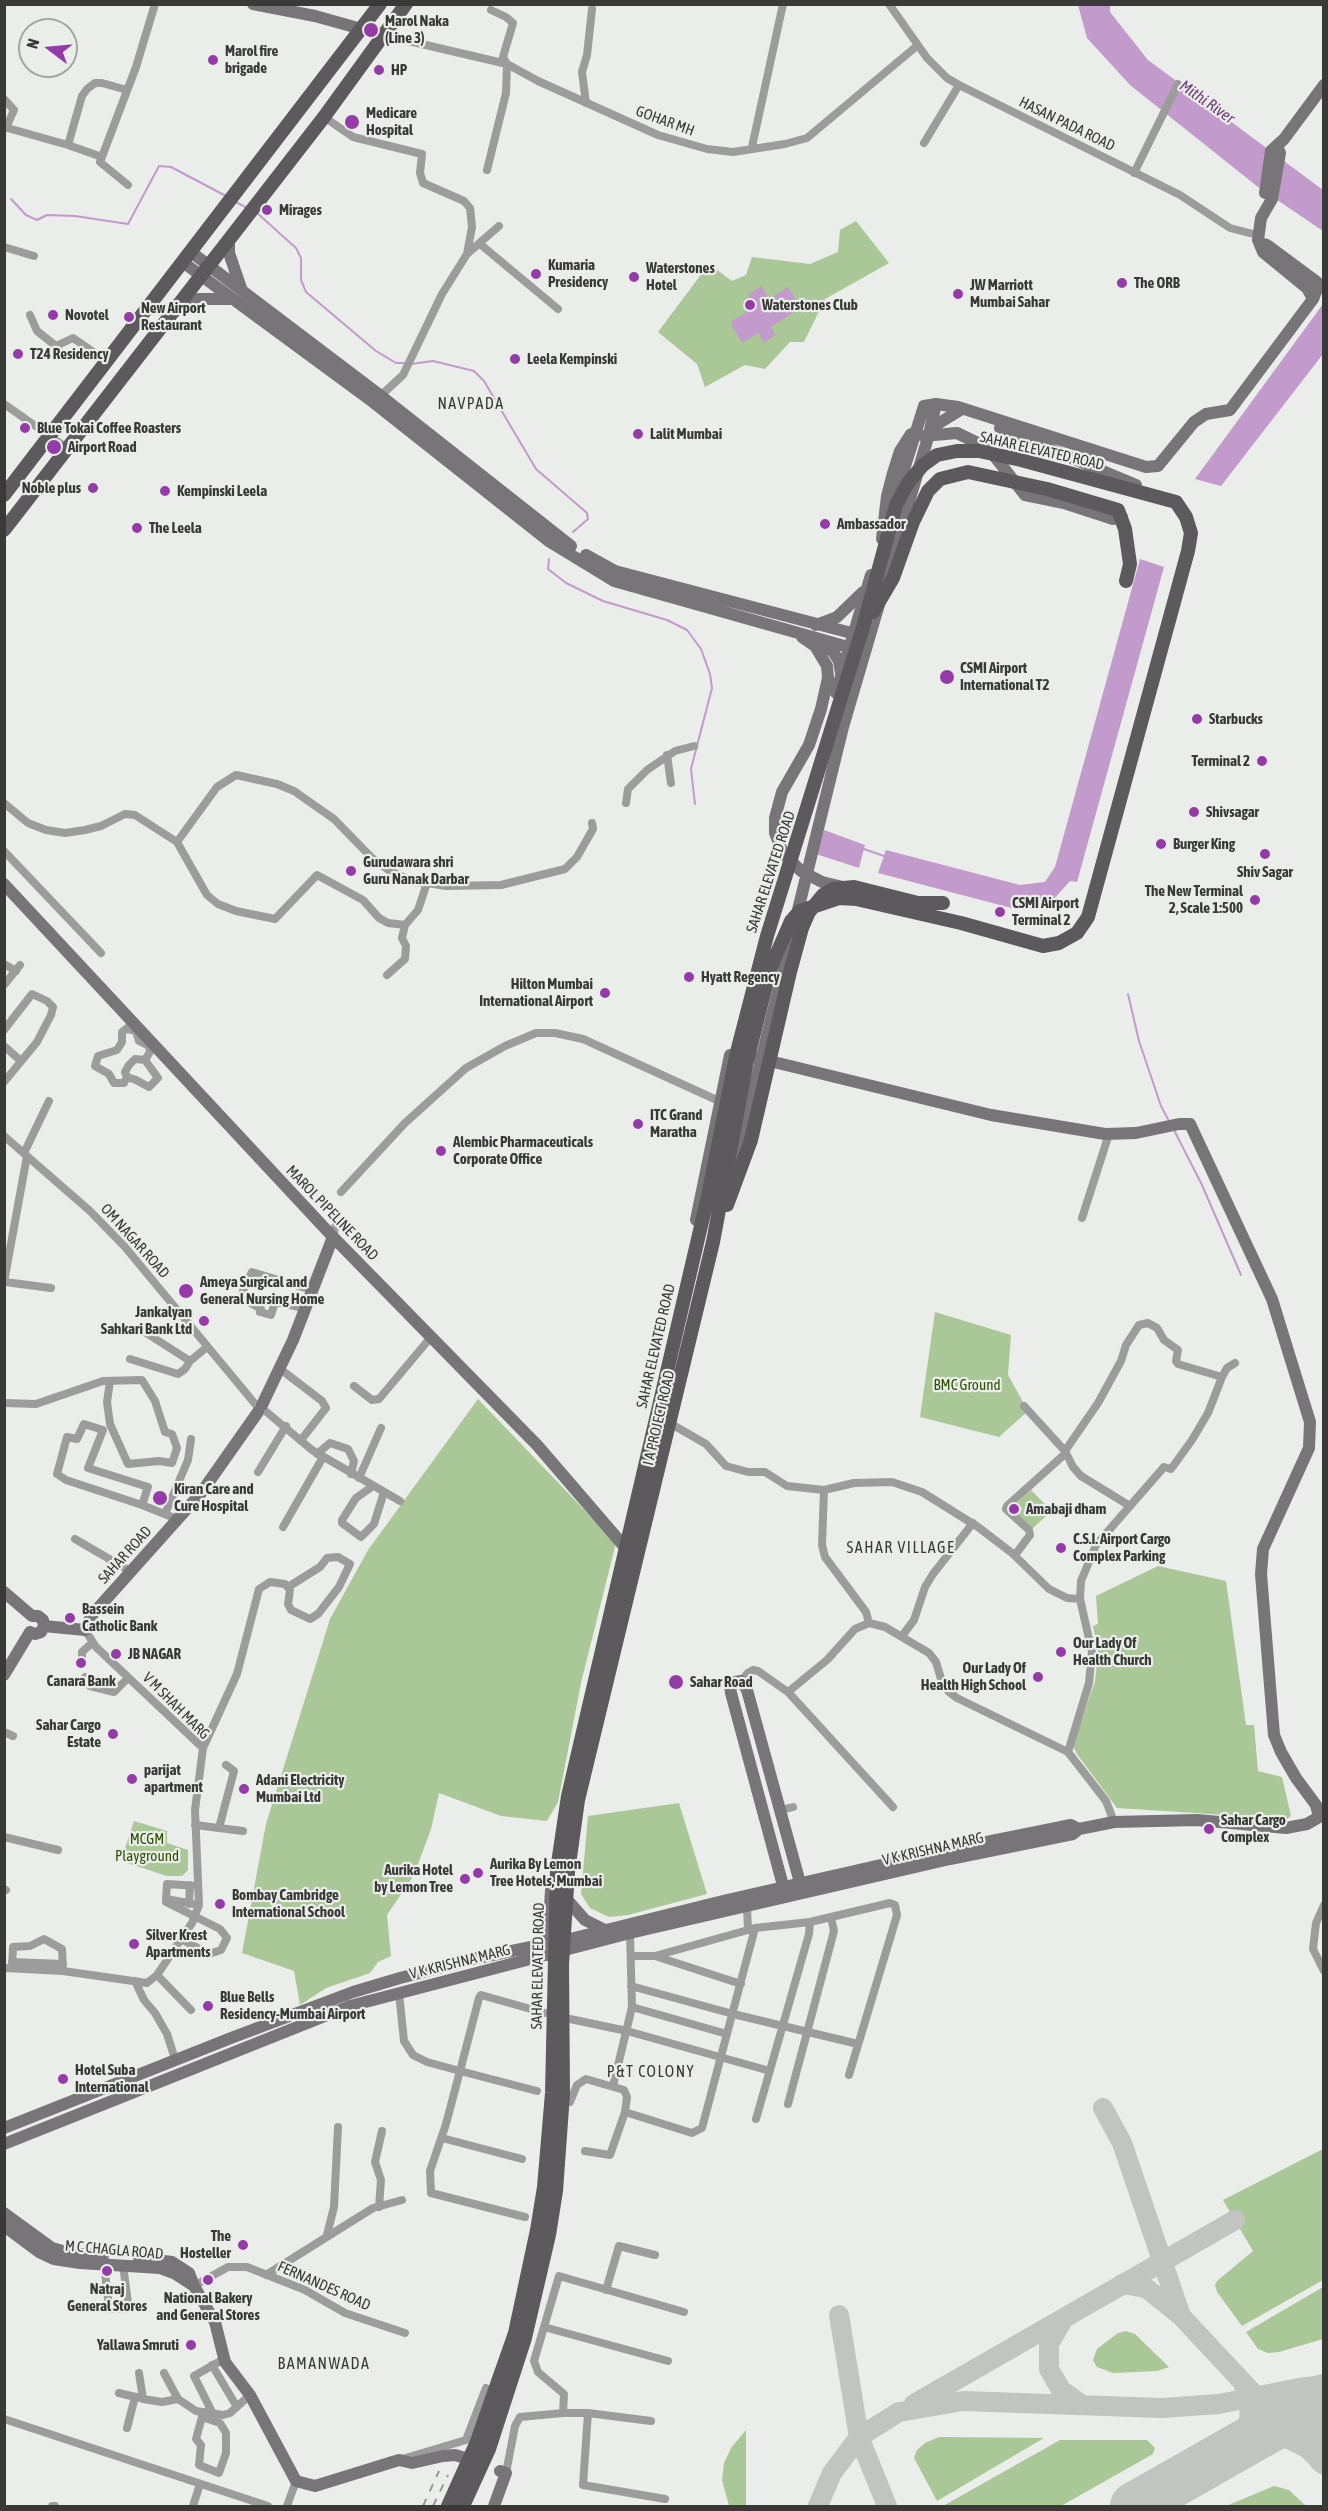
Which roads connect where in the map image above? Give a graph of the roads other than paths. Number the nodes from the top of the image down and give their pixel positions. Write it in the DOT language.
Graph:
graph roads {
  1 [pos="155,4"];
  2 [pos="253,4"];
  3 [pos="380,4"];
  4 [pos="406,4"];
  5 [pos="783,4"];
  6 [pos="889,4"];
  7 [pos="592,9"];
  8 [pos="490,10"];
  9 [pos="361,30"];
  10 [pos="383,34"];
  11 [pos="918,45"];
  12 [pos="507,64"];
  13 [pos="323,78"];
  14 [pos="1178,84"];
  15 [pos="959,85"];
  16 [pos="1323,85"];
  17 [pos="127,90"];
  18 [pos="340,92"];
  19 [pos="4,99"];
  20 [pos="586,103"];
  21 [pos="324,117"];
  22 [pos="5,128"];
  23 [pos="924,143"];
  24 [pos="68,146"];
  25 [pos="752,147"];
  26 [pos="102,157"];
  27 [pos="486,170"];
  28 [pos="1134,173"];
  29 [pos="128,185"];
  30 [pos="499,226"];
  31 [pos="229,239"];
  32 [pos="1258,239"];
  33 [pos="480,244"];
  34 [pos="4,247"];
  35 [pos="467,254"];
  36 [pos="34,256"];
  37 [pos="188,258"];
  38 [pos="205,270"];
  39 [pos="237,294"];
  40 [pos="180,303"];
  41 [pos="558,309"];
  42 [pos="30,315"];
  43 [pos="108,362"];
  44 [pos="377,399"];
  45 [pos="4,404"];
  46 [pos="930,405"];
  47 [pos="962,409"];
  48 [pos="930,431"];
  49 [pos="50,436"];
  50 [pos="914,440"];
  51 [pos="66,448"];
  52 [pos="4,495"];
  53 [pos="1176,502"];
  54 [pos="1123,523"];
  55 [pos="4,530"];
  56 [pos="882,539"];
  57 [pos="1126,581"];
  58 [pos="867,587"];
  59 [pos="816,625"];
  60 [pos="792,632"];
  61 [pos="862,633"];
  62 [pos="820,640"];
  63 [pos="849,647"];
  64 [pos="865,651"];
  65 [pos="841,674"];
  66 [pos="694,746"];
  67 [pos="667,755"];
  68 [pos="670,783"];
  69 [pos="4,803"];
  70 [pos="626,803"];
  71 [pos="592,823"];
  72 [pos="177,842"];
  73 [pos="4,851"];
  74 [pos="427,883"];
  75 [pos="4,884"];
  76 [pos="943,903"];
  77 [pos="961,923"];
  78 [pos="405,925"];
  79 [pos="101,953"];
  80 [pos="4,964"];
  81 [pos="387,975"];
  82 [pos="4,985"];
  83 [pos="131,1026"];
  84 [pos="4,1030"];
  85 [pos="4,1046"];
  86 [pos="731,1051"];
  87 [pos="151,1054"];
  88 [pos="760,1059"];
  89 [pos="21,1061"];
  90 [pos="127,1077"];
  91 [pos="4,1082"];
  92 [pos="50,1101"];
  93 [pos="719,1101"];
  94 [pos="1109,1134"];
  95 [pos="4,1136"];
  96 [pos="25,1154"];
  97 [pos="341,1192"];
  98 [pos="1082,1218"];
  99 [pos="338,1219"];
  100 [pos="333,1237"];
  101 [pos="713,1242"];
  102 [pos="5,1282"];
  103 [pos="51,1287"];
  104 [pos="312,1290"];
  105 [pos="304,1308"];
  106 [pos="144,1331"];
  107 [pos="431,1337"];
  108 [pos="207,1347"];
  109 [pos="130,1359"];
  110 [pos="190,1361"];
  111 [pos="1235,1363"];
  112 [pos="279,1368"];
  113 [pos="1222,1377"];
  114 [pos="110,1381"];
  115 [pos="354,1386"];
  116 [pos="4,1403"];
  117 [pos="1024,1406"];
  118 [pos="260,1408"];
  119 [pos="673,1425"];
  120 [pos="286,1426"];
  121 [pos="381,1428"];
  122 [pos="191,1439"];
  123 [pos="301,1440"];
  124 [pos="1066,1452"];
  125 [pos="320,1455"];
  126 [pos="258,1472"];
  127 [pos="355,1476"];
  128 [pos="373,1486"];
  129 [pos="824,1490"];
  130 [pos="384,1492"];
  131 [pos="400,1501"];
  132 [pos="142,1505"];
  133 [pos="1130,1506"];
  134 [pos="171,1517"];
  135 [pos="972,1523"];
  136 [pos="283,1527"];
  137 [pos="75,1539"];
  138 [pos="623,1545"];
  139 [pos="1015,1555"];
  140 [pos="642,1556"];
  141 [pos="130,1571"];
  142 [pos="288,1587"];
  143 [pos="4,1592"];
  144 [pos="1080,1599"];
  145 [pos="4,1600"];
  146 [pos="29,1623"];
  147 [pos="869,1623"];
  148 [pos="85,1630"];
  149 [pos="902,1636"];
  150 [pos="92,1643"];
  151 [pos="82,1656"];
  152 [pos="4,1675"];
  153 [pos="85,1677"];
  154 [pos="128,1678"];
  155 [pos="741,1681"];
  156 [pos="788,1692"];
  157 [pos="203,1748"];
  158 [pos="1068,1752"];
  159 [pos="226,1765"];
  160 [pos="893,1807"];
  161 [pos="1321,1821"];
  162 [pos="1114,1822"];
  163 [pos="195,1825"];
  164 [pos="219,1828"];
  165 [pos="243,1831"];
  166 [pos="4,1837"];
  167 [pos="58,1850"];
  168 [pos="194,1886"];
  169 [pos="801,1889"];
  170 [pos="785,1893"];
  171 [pos="166,1902"];
  172 [pos="570,1903"];
  173 [pos="189,1904"];
  174 [pos="199,1905"];
  175 [pos="1323,1905"];
  176 [pos="747,1907"];
  177 [pos="196,1917"];
  178 [pos="831,1917"];
  179 [pos="548,1920"];
  180 [pos="810,1922"];
  181 [pos="752,1929"];
  182 [pos="605,1930"];
  183 [pos="630,1934"];
  184 [pos="181,1939"];
  185 [pos="570,1944"];
  186 [pos="531,1946"];
  187 [pos="547,1949"];
  188 [pos="631,1956"];
  189 [pos="655,1956"];
  190 [pos="10,1966"];
  191 [pos="63,1968"];
  192 [pos="1323,1971"];
  193 [pos="157,1975"];
  194 [pos="135,1981"];
  195 [pos="741,1984"];
  196 [pos="631,1986"];
  197 [pos="399,1993"];
  198 [pos="353,1999"];
  199 [pos="632,2007"];
  200 [pos="191,2010"];
  201 [pos="545,2013"];
  202 [pos="733,2014"];
  203 [pos="570,2019"];
  204 [pos="783,2026"];
  205 [pos="627,2031"];
  206 [pos="808,2032"];
  207 [pos="727,2034"];
  208 [pos="858,2044"];
  209 [pos="720,2056"];
  210 [pos="175,2059"];
  211 [pos="460,2071"];
  212 [pos="770,2071"];
  213 [pos="849,2075"];
  214 [pos="613,2086"];
  215 [pos="537,2091"];
  216 [pos="570,2102"];
  217 [pos="789,2104"];
  218 [pos="625,2112"];
  219 [pos="756,2119"];
  220 [pos="338,2127"];
  221 [pos="4,2128"];
  222 [pos="382,2131"];
  223 [pos="442,2138"];
  224 [pos="4,2145"];
  225 [pos="585,2151"];
  226 [pos="522,2159"];
  227 [pos="402,2200"];
  228 [pos="379,2206"];
  229 [pos="4,2213"];
  230 [pos="525,2217"];
  231 [pos="4,2226"];
  232 [pos="327,2235"];
  233 [pos="38,2245"];
  234 [pos="57,2255"];
  235 [pos="655,2255"];
  236 [pos="115,2264"];
  237 [pos="266,2275"];
  238 [pos="194,2286"];
  239 [pos="606,2290"];
  240 [pos="684,2312"];
  241 [pos="544,2327"];
  242 [pos="405,2333"];
  243 [pos="224,2359"];
  244 [pos="668,2361"];
  245 [pos="212,2365"];
  246 [pos="139,2373"];
  247 [pos="164,2373"];
  248 [pos="486,2388"];
  249 [pos="119,2394"];
  250 [pos="250,2395"];
  251 [pos="139,2398"];
  252 [pos="178,2398"];
  253 [pos="237,2407"];
  254 [pos="563,2413"];
  255 [pos="588,2413"];
  256 [pos="206,2415"];
  257 [pos="4,2420"];
  258 [pos="651,2421"];
  259 [pos="127,2428"];
  260 [pos="465,2458"];
  261 [pos="399,2460"];
  262 [pos="503,2472"];
  263 [pos="296,2481"];
  264 [pos="200,2484"];
  265 [pos="665,2499"];
  266 [pos="193,2506"];
  267 [pos="268,2506"];
  268 [pos="287,2506"];
  269 [pos="448,2506"];
  270 [pos="463,2506"];
  271 [pos="494,2506"];
  1 -- 17 [label="street"];
  2 -- 9 [label="main road"];
  3 -- 9 [label="main road"];
  4 -- 10 [label="main road"];
  5 -- 25 [label="street"];
  6 -- 11 [label="street, HASAN PADA ROAD"];
  7 -- 20 [label="street"];
  8 -- 12 [label="street"];
  9 -- 10 [label="main road"];
  9 -- 13 [label="main road"];
  10 -- 12 [label="street, GOHAR MH"];
  10 -- 18 [label="main road"];
  11 -- 15 [label="street, HASAN PADA ROAD"];
  11 -- 25 [label="street, GOHAR MH"];
  12 -- 20 [label="street, GOHAR MH"];
  12 -- 27 [label="street"];
  13 -- 18 [label="main road"];
  13 -- 37 [label="main road"];
  14 -- 28 [label="street"];
  15 -- 23 [label="street"];
  15 -- 28 [label="street, HASAN PADA ROAD"];
  16 -- 32 [label="main road"];
  17 -- 24 [label="street"];
  17 -- 26 [label="street"];
  18 -- 21 [label="main road"];
  19 -- 22 [label="street"];
  20 -- 25 [label="street, GOHAR MH"];
  21 -- 31 [label="main road"];
  21 -- 35 [label="street"];
  22 -- 24 [label="street"];
  24 -- 26 [label="street"];
  26 -- 29 [label="street"];
  28 -- 32 [label="street, HASAN PADA ROAD"];
  30 -- 33 [label="street"];
  31 -- 38 [label="main road"];
  31 -- 39 [label="main road"];
  32 -- 47 [label="main road"];
  33 -- 35 [label="street"];
  33 -- 41 [label="street"];
  34 -- 36 [label="street"];
  35 -- 44 [label="street"];
  37 -- 38 [label="main road"];
  37 -- 43 [label="main road"];
  38 -- 39 [label="main road"];
  38 -- 40 [label="main road"];
  39 -- 40 [label="main road"];
  39 -- 44 [label="main road"];
  40 -- 51 [label="main road"];
  42 -- 43 [label="street"];
  43 -- 49 [label="main road"];
  44 -- 59 [label="main road"];
  44 -- 60 [label="main road"];
  45 -- 49 [label="street"];
  46 -- 47 [label="main road"];
  46 -- 48 [label="main road"];
  46 -- 50 [label="main road"];
  47 -- 48 [label="main road"];
  48 -- 50 [label="main road"];
  48 -- 54 [label="main road"];
  48 -- 61 [label="main road"];
  49 -- 51 [label="street"];
  49 -- 52 [label="main road"];
  50 -- 56 [label="main road"];
  51 -- 55 [label="main road"];
  53 -- 56 [label="main road"];
  53 -- 61 [label="main road, SAHAR ELEVATED ROAD"];
  53 -- 77 [label="main road, SAHAR ELEVATED ROAD"];
  54 -- 57 [label="main road"];
  54 -- 61 [label="main road"];
  56 -- 58 [label="main road"];
  58 -- 59 [label="main road"];
  58 -- 61 [label="main road"];
  59 -- 61 [label="main road"];
  60 -- 62 [label="main road"];
  60 -- 77 [label="main road"];
  61 -- 63 [label="main road"];
  61 -- 64 [label="main road, I A PROJECT ROAD"];
  61 -- 269 [label="main road, SAHAR ELEVATED ROAD"];
  62 -- 63 [label="main road"];
  62 -- 65 [label="main road"];
  63 -- 64 [label="main road"];
  63 -- 65 [label="main road"];
  64 -- 88 [label="main road, I A PROJECT ROAD"];
  65 -- 86 [label="main road"];
  66 -- 67 [label="street"];
  67 -- 68 [label="street"];
  67 -- 70 [label="street"];
  69 -- 72 [label="street"];
  71 -- 74 [label="street"];
  72 -- 74 [label="street"];
  72 -- 78 [label="street"];
  73 -- 79 [label="street"];
  74 -- 78 [label="street"];
  75 -- 83 [label="main road, MAROL PIPELINE ROAD"];
  76 -- 101 [label="main road"];
  77 -- 101 [label="main road, SAHAR ELEVATED ROAD"];
  78 -- 81 [label="street"];
  80 -- 82 [label="street"];
  83 -- 87 [label="main road, MAROL PIPELINE ROAD"];
  83 -- 90 [label="street"];
  84 -- 89 [label="street"];
  85 -- 89 [label="street"];
  86 -- 88 [label="main road"];
  86 -- 93 [label="main road"];
  87 -- 90 [label="street"];
  87 -- 90 [label="street"];
  87 -- 100 [label="main road, MAROL PIPELINE ROAD"];
  88 -- 94 [label="main road"];
  88 -- 119 [label="main road, I A PROJECT ROAD"];
  89 -- 91 [label="street"];
  92 -- 96 [label="street"];
  93 -- 97 [label="street"];
  93 -- 138 [label="main road"];
  94 -- 98 [label="street"];
  94 -- 161 [label="main road"];
  95 -- 96 [label="street, OM NAGAR ROAD"];
  96 -- 102 [label="street"];
  96 -- 108 [label="street, OM NAGAR ROAD"];
  99 -- 100 [label="street"];
  100 -- 104 [label="main road, SAHAR ROAD"];
  100 -- 107 [label="main road, MAROL PIPELINE ROAD"];
  101 -- 270 [label="main road, SAHAR ELEVATED ROAD"];
  102 -- 103 [label="street"];
  104 -- 105 [label="main road, SAHAR ROAD"];
  104 -- 105 [label="street"];
  105 -- 112 [label="main road, SAHAR ROAD"];
  106 -- 110 [label="street"];
  107 -- 115 [label="street"];
  107 -- 138 [label="main road, MAROL PIPELINE ROAD"];
  108 -- 110 [label="street"];
  108 -- 118 [label="street, OM NAGAR ROAD"];
  109 -- 110 [label="street"];
  111 -- 113 [label="street"];
  112 -- 118 [label="main road, SAHAR ROAD"];
  112 -- 123 [label="street"];
  113 -- 124 [label="street"];
  113 -- 133 [label="street"];
  114 -- 114 [label="street"];
  114 -- 116 [label="street"];
  117 -- 124 [label="street"];
  118 -- 120 [label="street, OM NAGAR ROAD"];
  118 -- 134 [label="main road, SAHAR ROAD"];
  119 -- 129 [label="street"];
  119 -- 140 [label="main road, I A PROJECT ROAD"];
  120 -- 123 [label="street, OM NAGAR ROAD"];
  120 -- 126 [label="street"];
  121 -- 127 [label="street"];
  122 -- 134 [label="street"];
  123 -- 125 [label="street, OM NAGAR ROAD"];
  124 -- 133 [label="street"];
  124 -- 139 [label="street"];
  125 -- 127 [label="street, OM NAGAR ROAD"];
  125 -- 127 [label="street"];
  125 -- 136 [label="street"];
  127 -- 128 [label="street, OM NAGAR ROAD"];
  128 -- 130 [label="street, OM NAGAR ROAD"];
  128 -- 130 [label="street"];
  129 -- 135 [label="street"];
  129 -- 147 [label="street"];
  130 -- 131 [label="street, OM NAGAR ROAD"];
  132 -- 132 [label="street"];
  132 -- 134 [label="street"];
  133 -- 144 [label="street"];
  134 -- 141 [label="main road, SAHAR ROAD"];
  135 -- 139 [label="street"];
  135 -- 149 [label="street"];
  137 -- 141 [label="street"];
  138 -- 140 [label="main road, MAROL PIPELINE ROAD"];
  138 -- 179 [label="main road"];
  139 -- 144 [label="street"];
  140 -- 172 [label="main road, I A PROJECT ROAD"];
  141 -- 148 [label="main road, SAHAR ROAD"];
  142 -- 142 [label="street"];
  142 -- 157 [label="street"];
  143 -- 146 [label="main road"];
  144 -- 158 [label="street"];
  145 -- 146 [label="main road"];
  146 -- 148 [label="main road"];
  146 -- 152 [label="main road"];
  147 -- 149 [label="street"];
  147 -- 156 [label="street"];
  148 -- 150 [label="street, V M SHAH MARG"];
  149 -- 158 [label="street"];
  150 -- 151 [label="street"];
  150 -- 154 [label="street, V M SHAH MARG"];
  153 -- 154 [label="street"];
  154 -- 157 [label="street, V M SHAH MARG"];
  155 -- 156 [label="street"];
  155 -- 169 [label="main road"];
  155 -- 170 [label="main road"];
  156 -- 160 [label="street"];
  157 -- 163 [label="street, V M SHAH MARG"];
  158 -- 162 [label="street"];
  159 -- 164 [label="street"];
  161 -- 162 [label="main road, V K KRISHNA MARG"];
  162 -- 169 [label="main road, V K KRISHNA MARG"];
  163 -- 164 [label="street"];
  163 -- 168 [label="street, V M SHAH MARG"];
  164 -- 165 [label="street"];
  166 -- 167 [label="street"];
  168 -- 173 [label="street"];
  168 -- 173 [label="street"];
  168 -- 174 [label="street, V M SHAH MARG"];
  169 -- 170 [label="main road, V K KRISHNA MARG"];
  170 -- 176 [label="main road, V K KRISHNA MARG"];
  170 -- 182 [label="main road, V K KRISHNA MARG"];
  171 -- 177 [label="street"];
  172 -- 182 [label="main road"];
  172 -- 185 [label="main road, I A PROJECT ROAD"];
  173 -- 174 [label="street"];
  174 -- 177 [label="street, V M SHAH MARG"];
  175 -- 192 [label="street"];
  176 -- 181 [label="street"];
  176 -- 183 [label="main road, V K KRISHNA MARG"];
  177 -- 184 [label="street, V M SHAH MARG"];
  177 -- 184 [label="street"];
  178 -- 180 [label="street"];
  178 -- 206 [label="street"];
  178 -- 208 [label="street"];
  179 -- 186 [label="main road"];
  179 -- 187 [label="main road"];
  180 -- 181 [label="street"];
  180 -- 204 [label="street"];
  181 -- 189 [label="street"];
  181 -- 195 [label="street"];
  182 -- 185 [label="main road, V K KRISHNA MARG"];
  183 -- 185 [label="main road, V K KRISHNA MARG"];
  183 -- 188 [label="street"];
  184 -- 193 [label="street, V M SHAH MARG"];
  185 -- 187 [label="main road, V K KRISHNA MARG"];
  186 -- 187 [label="main road, V K KRISHNA MARG"];
  186 -- 198 [label="main road, V K KRISHNA MARG"];
  187 -- 197 [label="main road, V K KRISHNA MARG"];
  188 -- 189 [label="street"];
  188 -- 196 [label="street"];
  189 -- 195 [label="street"];
  190 -- 191 [label="street"];
  190 -- 191 [label="street"];
  191 -- 194 [label="street"];
  193 -- 194 [label="street"];
  193 -- 200 [label="street"];
  194 -- 210 [label="street"];
  195 -- 202 [label="street"];
  196 -- 199 [label="street"];
  196 -- 202 [label="street"];
  197 -- 198 [label="main road, V K KRISHNA MARG"];
  197 -- 211 [label="street"];
  198 -- 210 [label="main road, V K KRISHNA MARG"];
  198 -- 224 [label="main road, V K KRISHNA MARG"];
  199 -- 205 [label="street"];
  199 -- 207 [label="street"];
  201 -- 211 [label="street"];
  202 -- 204 [label="street"];
  202 -- 207 [label="street"];
  203 -- 205 [label="street"];
  204 -- 206 [label="street"];
  204 -- 212 [label="street"];
  205 -- 209 [label="street"];
  205 -- 214 [label="street"];
  206 -- 208 [label="street"];
  206 -- 217 [label="street"];
  207 -- 209 [label="street"];
  208 -- 213 [label="street"];
  209 -- 212 [label="street"];
  209 -- 218 [label="street"];
  210 -- 221 [label="main road, V K KRISHNA MARG"];
  211 -- 215 [label="street"];
  211 -- 223 [label="street"];
  212 -- 219 [label="street"];
  214 -- 216 [label="street"];
  214 -- 218 [label="street"];
  218 -- 225 [label="street"];
  220 -- 232 [label="street"];
  222 -- 228 [label="street"];
  223 -- 226 [label="street"];
  223 -- 230 [label="street"];
  227 -- 228 [label="street"];
  228 -- 232 [label="street"];
  229 -- 233 [label="main road"];
  231 -- 233 [label="main road, M C CHAGLA ROAD"];
  232 -- 237 [label="street"];
  233 -- 234 [label="main road, M C CHAGLA ROAD"];
  234 -- 236 [label="main road, M C CHAGLA ROAD"];
  234 -- 236 [label="main road"];
  235 -- 239 [label="street"];
  236 -- 236 [label="street"];
  236 -- 238 [label="main road, M C CHAGLA ROAD"];
  237 -- 238 [label="street, FERNANDES ROAD"];
  237 -- 242 [label="street, FERNANDES ROAD"];
  238 -- 243 [label="main road, M C CHAGLA ROAD"];
  239 -- 240 [label="street"];
  239 -- 241 [label="street"];
  241 -- 244 [label="street"];
  241 -- 254 [label="street"];
  243 -- 245 [label="street"];
  243 -- 250 [label="main road, M C CHAGLA ROAD"];
  245 -- 253 [label="street"];
  245 -- 256 [label="street"];
  246 -- 251 [label="street"];
  247 -- 252 [label="street"];
  248 -- 261 [label="street"];
  249 -- 251 [label="street"];
  250 -- 253 [label="street"];
  250 -- 263 [label="main road, M C CHAGLA ROAD"];
  251 -- 252 [label="street"];
  251 -- 259 [label="street"];
  252 -- 256 [label="street"];
  253 -- 256 [label="street"];
  254 -- 255 [label="street"];
  254 -- 262 [label="street"];
  255 -- 258 [label="street"];
  255 -- 265 [label="street"];
  256 -- 256 [label="street"];
  257 -- 264 [label="street"];
  260 -- 261 [label="main road"];
  261 -- 263 [label="main road"];
  262 -- 271 [label="main road"];
  263 -- 268 [label="street"];
  264 -- 266 [label="street"];
  264 -- 267 [label="street"];
}
